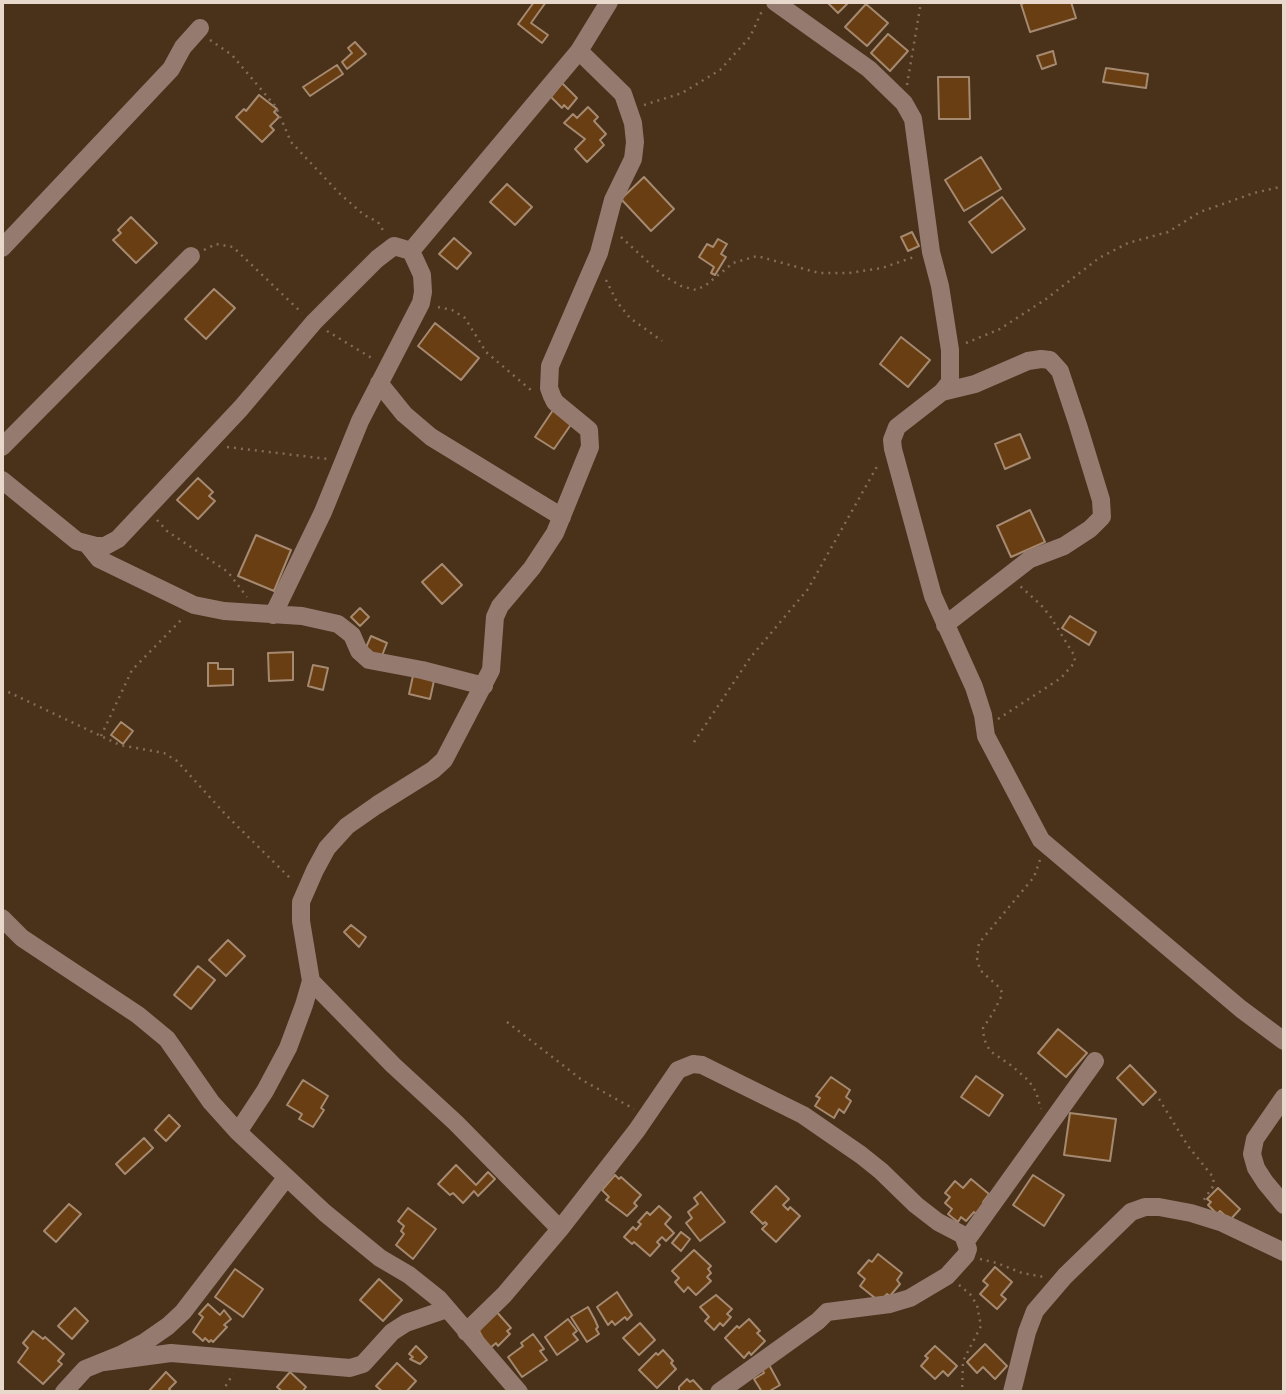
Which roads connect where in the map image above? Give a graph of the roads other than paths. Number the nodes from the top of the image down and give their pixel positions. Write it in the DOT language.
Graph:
graph roads {
  1 [pos="609,2"];
  2 [pos="775,2"];
  3 [pos="200,28"];
  4 [pos="579,51"];
  5 [pos="2,248"];
  6 [pos="402,248"];
  7 [pos="191,256"];
  8 [pos="383,375"];
  9 [pos="942,392"];
  10 [pos="2,447"];
  11 [pos="2,480"];
  12 [pos="562,517"];
  13 [pos="87,544"];
  14 [pos="266,614"];
  15 [pos="945,625"];
  16 [pos="484,686"];
  17 [pos="2,918"];
  18 [pos="311,981"];
  19 [pos="1284,1041"];
  20 [pos="1095,1061"];
  21 [pos="1284,1097"];
  22 [pos="238,1132"];
  23 [pos="286,1178"];
  24 [pos="1284,1205"];
  25 [pos="560,1229"];
  26 [pos="966,1248"];
  27 [pos="1284,1252"];
  28 [pos="447,1309"];
  29 [pos="466,1332"];
  30 [pos="104,1362"];
  31 [pos="64,1392"];
  32 [pos="519,1392"];
  33 [pos="719,1392"];
  34 [pos="1012,1392"];
  1 -- 4 [label="street"];
  2 -- 9 [label="street"];
  3 -- 5 [label="street"];
  4 -- 6 [label="street"];
  4 -- 12 [label="street"];
  6 -- 8 [label="street"];
  6 -- 13 [label="street"];
  7 -- 10 [label="street"];
  8 -- 12 [label="street"];
  8 -- 14 [label="street"];
  9 -- 15 [label="street"];
  9 -- 15 [label="street"];
  11 -- 13 [label="street"];
  12 -- 16 [label="street"];
  13 -- 14 [label="street"];
  14 -- 16 [label="street"];
  15 -- 19 [label="street"];
  16 -- 18 [label="street"];
  17 -- 22 [label="street"];
  18 -- 22 [label="street"];
  18 -- 25 [label="street"];
  20 -- 26 [label="street"];
  21 -- 24 [label="street"];
  22 -- 23 [label="street"];
  23 -- 28 [label="street"];
  23 -- 30 [label="street"];
  25 -- 26 [label="street"];
  25 -- 29 [label="street"];
  26 -- 33 [label="street"];
  27 -- 34 [label="street"];
  28 -- 29 [label="street"];
  28 -- 30 [label="street"];
  29 -- 32 [label="street"];
  30 -- 31 [label="street"];
}
